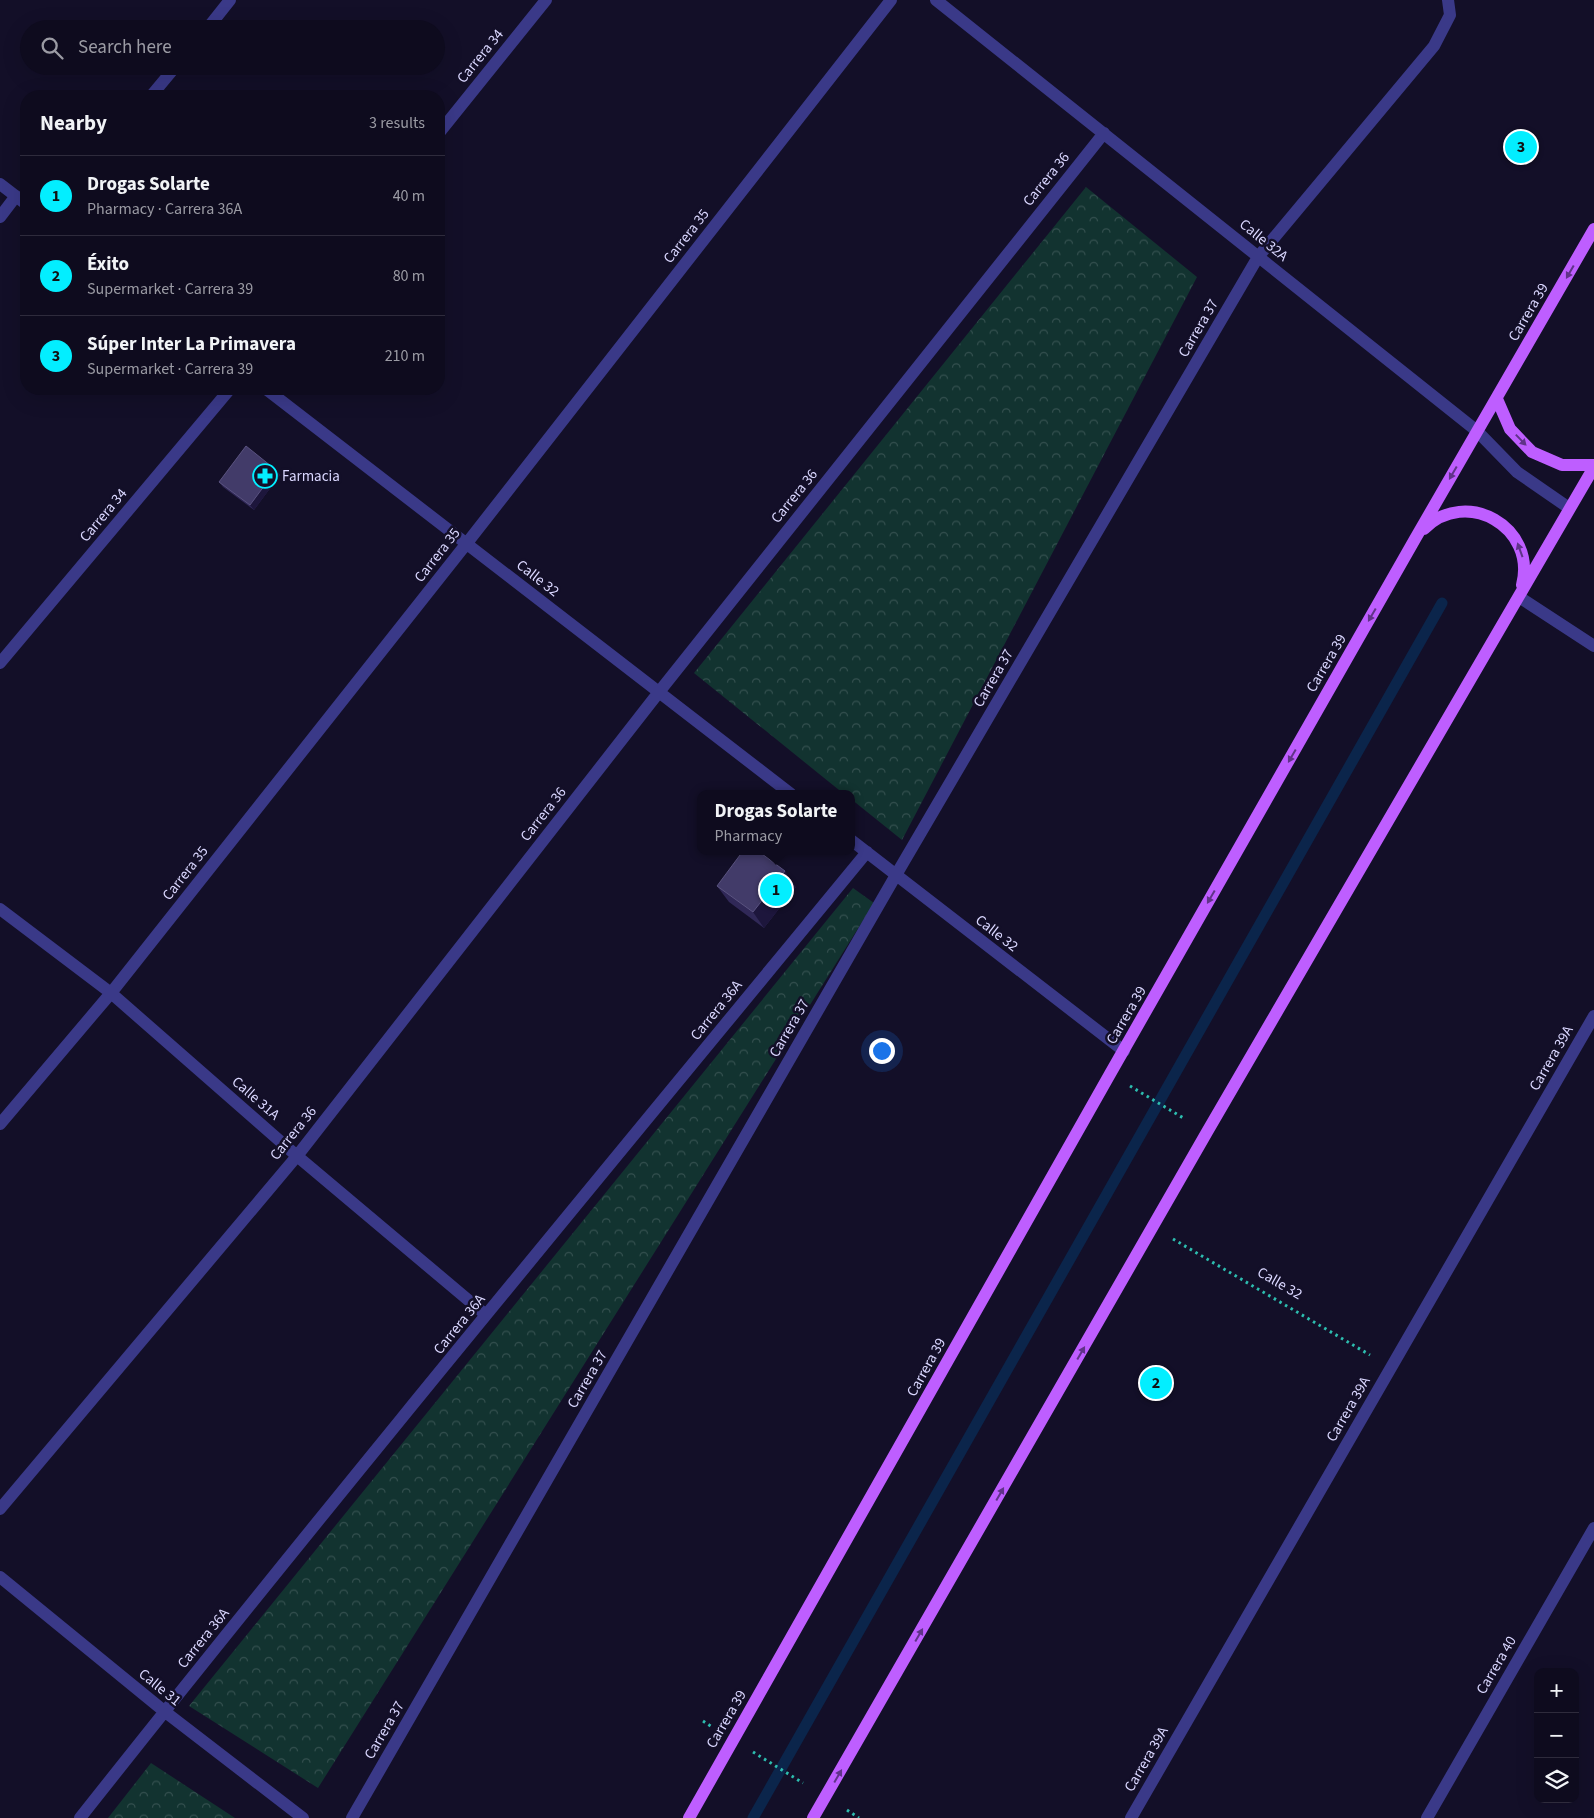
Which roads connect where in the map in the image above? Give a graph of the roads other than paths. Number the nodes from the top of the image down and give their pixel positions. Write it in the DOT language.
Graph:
graph roads {
  1 [pos="230,0"];
  2 [pos="546,0"];
  3 [pos="891,0"];
  4 [pos="936,0"];
  5 [pos="1448,0"];
  6 [pos="214,20"];
  7 [pos="168,75"];
  8 [pos="156,90"];
  9 [pos="445,126"];
  10 [pos="1104,133"];
  11 [pos="0,184"];
  12 [pos="20,199"];
  13 [pos="20,201"];
  14 [pos="0,216"];
  15 [pos="1594,230"];
  16 [pos="1258,257"];
  17 [pos="225,395"];
  18 [pos="274,395"];
  19 [pos="1497,398"];
  20 [pos="1477,431"];
  21 [pos="1594,466"];
  22 [pos="1569,508"];
  23 [pos="1415,539"];
  24 [pos="466,543"];
  25 [pos="1519,597"];
  26 [pos="1594,646"];
  27 [pos="0,663"];
  28 [pos="659,692"];
  29 [pos="786,790"];
  30 [pos="855,843"];
  31 [pos="867,852"];
  32 [pos="896,875"];
  33 [pos="0,910"];
  34 [pos="111,993"];
  35 [pos="1594,1016"];
  36 [pos="1124,1051"];
  37 [pos="0,1124"];
  38 [pos="296,1156"];
  39 [pos="486,1315"];
  40 [pos="0,1508"];
  41 [pos="1594,1528"];
  42 [pos="0,1577"];
  43 [pos="164,1711"];
  44 [pos="80,1818"];
  45 [pos="303,1818"];
  46 [pos="352,1818"];
  47 [pos="689,1818"];
  48 [pos="813,1818"];
  49 [pos="1131,1818"];
  50 [pos="1427,1818"];
  1 -- 6 [label="street"];
  2 -- 9 [label="street, Carrera 34"];
  3 -- 24 [label="street, Carrera 35"];
  4 -- 10 [label="street, Calle 32A"];
  5 -- 16 [label="street, Carrera 37"];
  7 -- 8 [label="street"];
  10 -- 16 [label="street, Calle 32A"];
  10 -- 28 [label="street, Carrera 36"];
  11 -- 12 [label="street"];
  13 -- 14 [label="street"];
  15 -- 19 [label="main road, Carrera 39, one-way"];
  16 -- 20 [label="street, Calle 32A"];
  16 -- 32 [label="street, Carrera 37"];
  17 -- 27 [label="street, Carrera 34"];
  18 -- 24 [label="street, Calle 32"];
  19 -- 20 [label="main road, Carrera 39"];
  19 -- 21 [label="main road, one-way"];
  20 -- 22 [label="street, Calle 32A"];
  20 -- 23 [label="main road, Carrera 39, one-way"];
  21 -- 22 [label="main road"];
  22 -- 25 [label="main road"];
  25 -- 23 [label="main road, one-way"];
  23 -- 36 [label="main road, Carrera 39, one-way"];
  24 -- 28 [label="street, Calle 32"];
  24 -- 34 [label="street, Carrera 35"];
  25 -- 26 [label="street"];
  48 -- 25 [label="main road, one-way"];
  28 -- 29 [label="street, Calle 32"];
  28 -- 38 [label="street, Carrera 36"];
  30 -- 31 [label="street, Calle 32"];
  31 -- 32 [label="street, Calle 32"];
  31 -- 39 [label="street, Carrera 36A"];
  32 -- 36 [label="street, Calle 32"];
  32 -- 46 [label="street, Carrera 37"];
  33 -- 34 [label="street, Calle 31A"];
  34 -- 37 [label="street, Carrera 35"];
  34 -- 38 [label="street, Calle 31A"];
  35 -- 49 [label="street, Carrera 39A"];
  36 -- 47 [label="main road, Carrera 39"];
  38 -- 39 [label="street, Calle 31A"];
  38 -- 40 [label="street, Carrera 36"];
  39 -- 43 [label="street, Carrera 36A"];
  41 -- 50 [label="street, Carrera 40"];
  42 -- 43 [label="street, Calle 31"];
  43 -- 44 [label="street, Carrera 36A"];
  43 -- 45 [label="street, Calle 31"];
}
